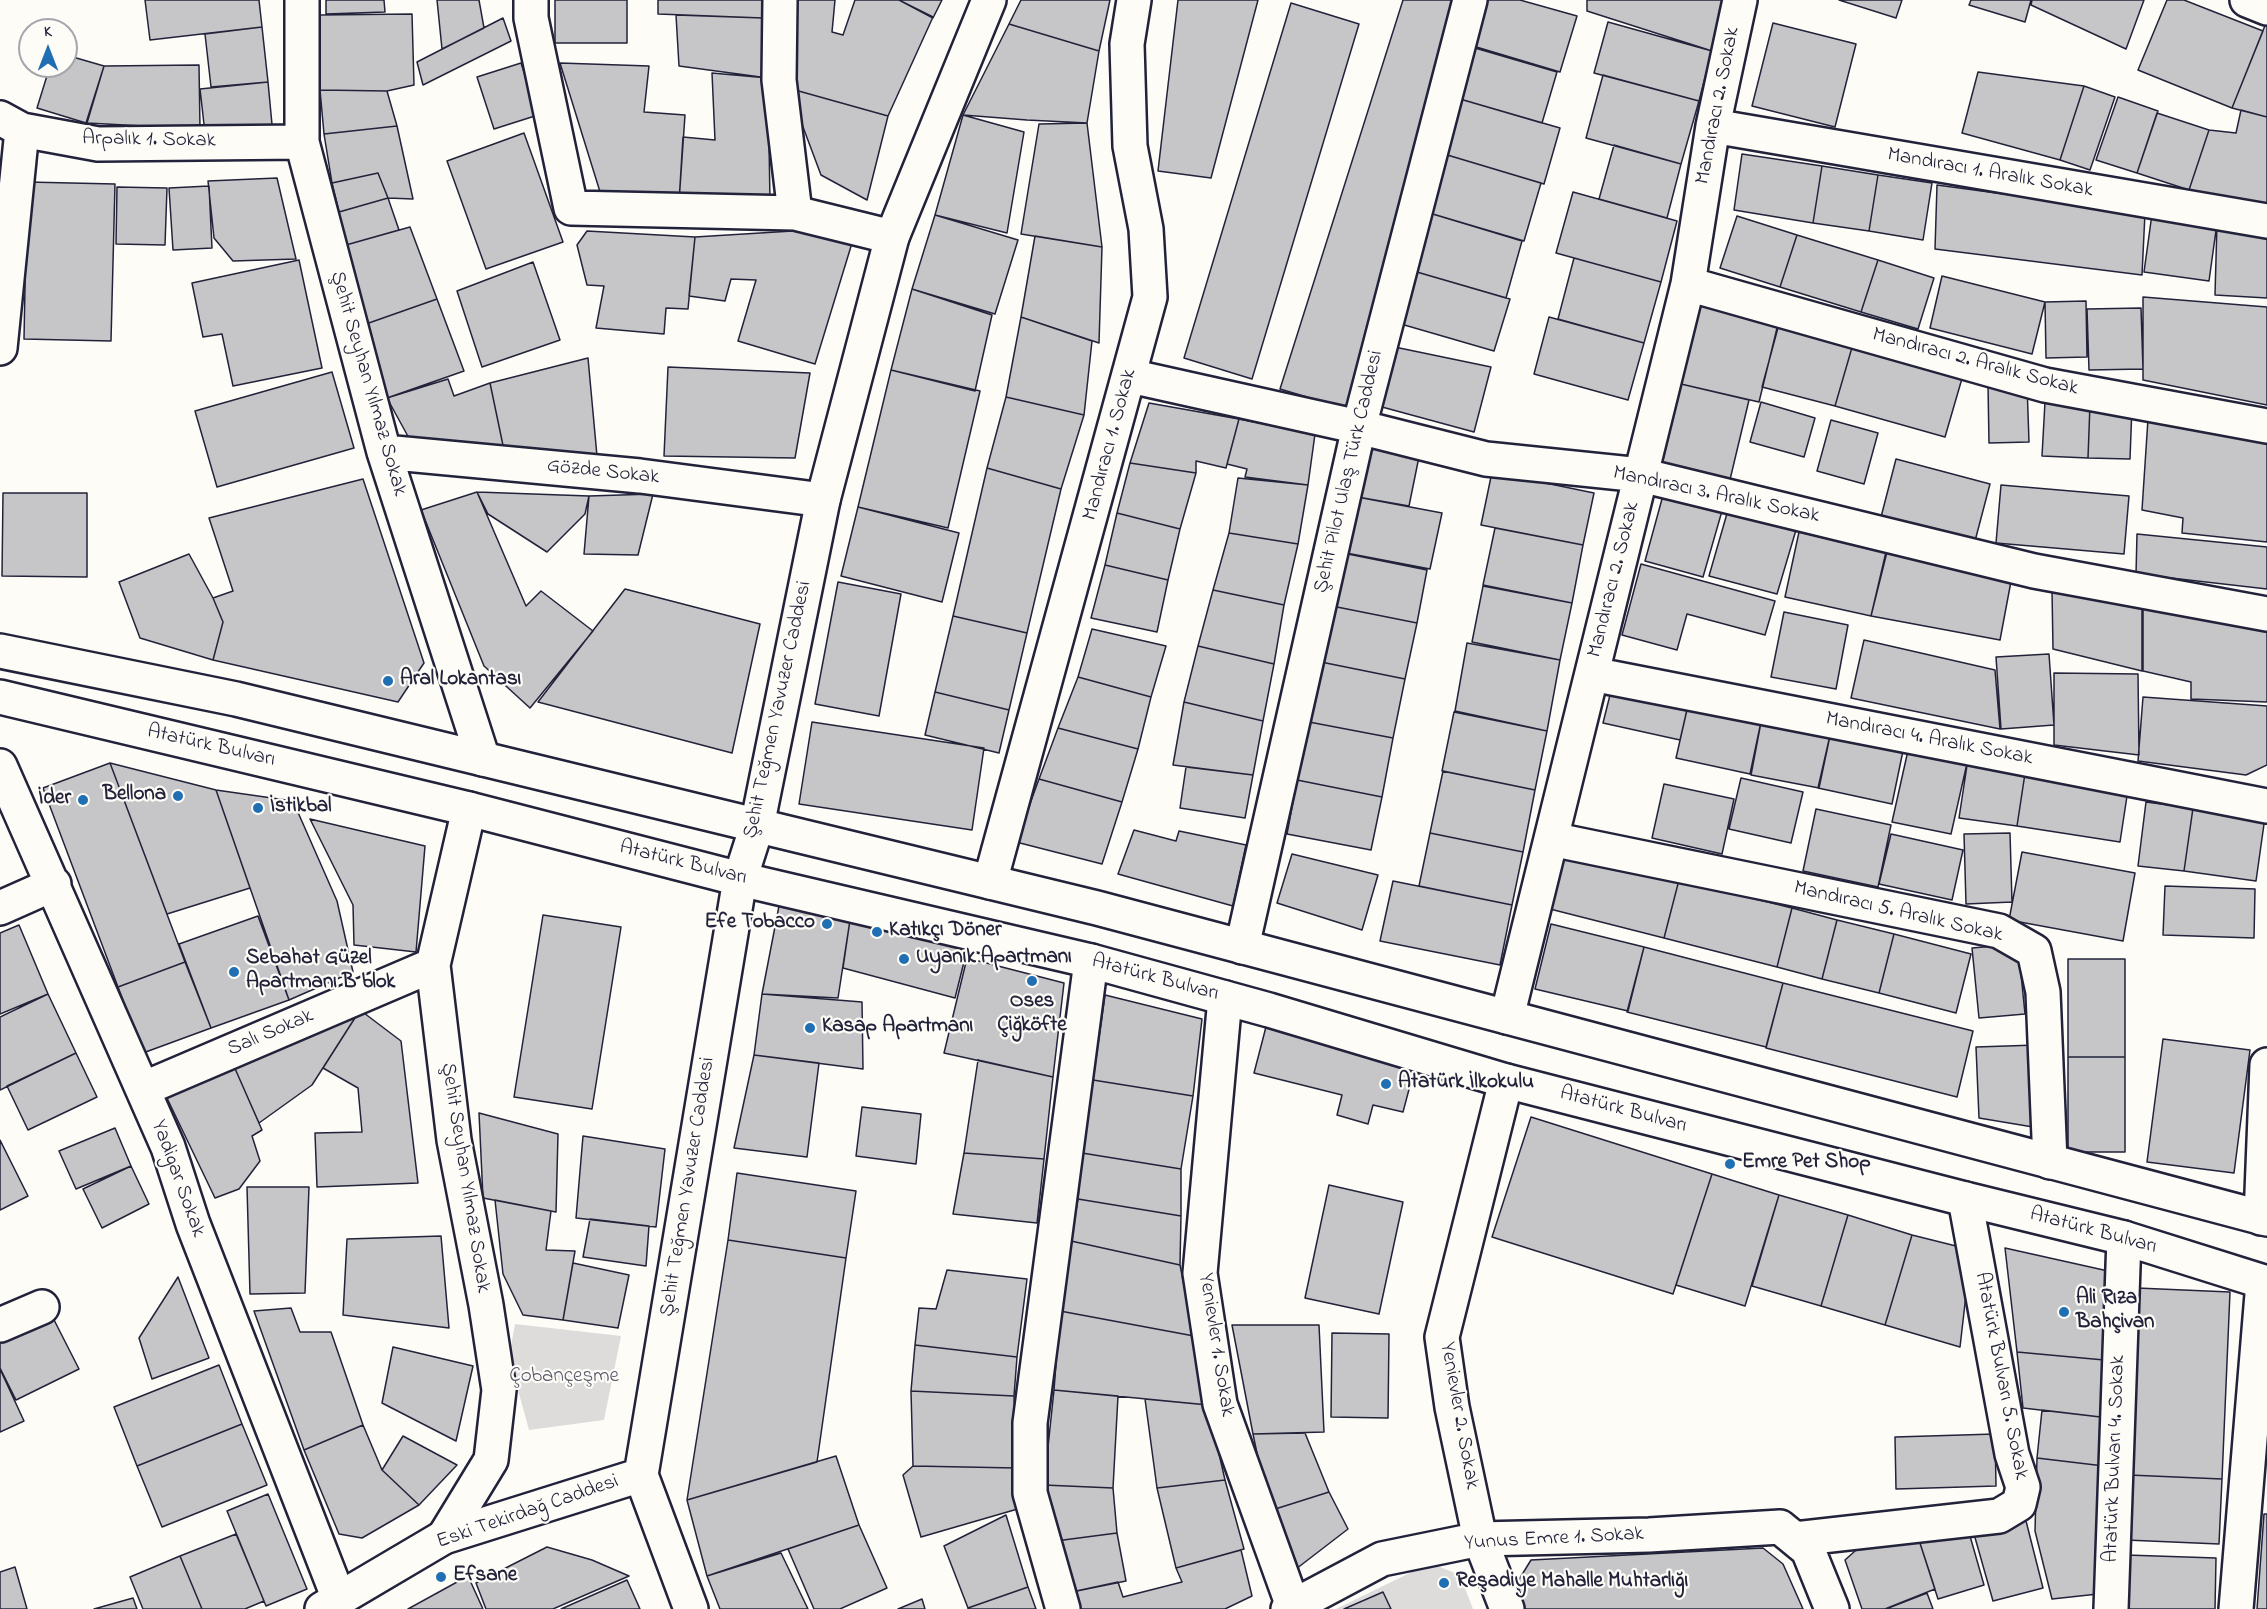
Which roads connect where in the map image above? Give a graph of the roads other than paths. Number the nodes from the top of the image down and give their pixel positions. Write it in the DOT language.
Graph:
graph roads {
  1 [pos="302,0"];
  2 [pos="531,0"];
  3 [pos="780,0"];
  4 [pos="989,0"];
  5 [pos="1134,0"];
  6 [pos="1470,0"];
  7 [pos="1740,0"];
  8 [pos="2247,0"];
  9 [pos="2267,8"];
  10 [pos="11,124"];
  11 [pos="1713,126"];
  12 [pos="302,142"];
  13 [pos="795,213"];
  14 [pos="2267,221"];
  15 [pos="892,237"];
  16 [pos="1688,284"];
  17 [pos="0,348"];
  18 [pos="1130,376"];
  19 [pos="2267,426"];
  20 [pos="1359,427"];
  21 [pos="384,452"];
  22 [pos="1641,475"];
  23 [pos="823,500"];
  24 [pos="2267,614"];
  25 [pos="0,651"];
  26 [pos="1592,674"];
  27 [pos="0,697"];
  28 [pos="483,759"];
  29 [pos="0,766"];
  30 [pos="2267,806"];
  31 [pos="469,809"];
  32 [pos="757,826"];
  33 [pos="1551,839"];
  34 [pos="740,879"];
  35 [pos="990,882"];
  36 [pos="54,884"];
  37 [pos="0,908"];
  38 [pos="1242,947"];
  39 [pos="1091,961"];
  40 [pos="433,966"];
  41 [pos="1225,998"];
  42 [pos="1507,1017"];
  43 [pos="2267,1065"];
  44 [pos="1506,1081"];
  45 [pos="143,1089"];
  46 [pos="2050,1162"];
  47 [pos="1965,1199"];
  48 [pos="2264,1218"];
  49 [pos="2124,1238"];
  50 [pos="2265,1282"];
  51 [pos="42,1307"];
  52 [pos="0,1324"];
  53 [pos="641,1475"];
  54 [pos="444,1537"];
  55 [pos="1480,1539"];
  56 [pos="1795,1539"];
  57 [pos="331,1604"];
  58 [pos="1291,1608"];
  59 [pos="691,1609"];
  60 [pos="1063,1609"];
  61 [pos="1508,1609"];
  62 [pos="1832,1609"];
  63 [pos="2111,1609"];
  64 [pos="2236,1609"];
  1 -- 12 [label="street, Şehit Seyhan Yılmaz Sokak"];
  2 -- 13 [label="street"];
  3 -- 13 [label="street"];
  4 -- 15 [label="street, Şehit Teğmen Yavuzer Caddesi"];
  5 -- 18 [label="street, Mandıracı 1. Sokak"];
  6 -- 20 [label="street, Şehit Pilot Ulaş Türk Caddesi"];
  7 -- 11 [label="street, Mandıracı 2. Sokak"];
  8 -- 9 [label="street"];
  10 -- 12 [label="street, Arpalık 1. Sokak"];
  10 -- 17 [label="street"];
  11 -- 14 [label="street, Mandıracı 1. Aralık Sokak"];
  11 -- 16 [label="street, Mandıracı 2. Sokak"];
  12 -- 21 [label="street, Şehit Seyhan Yılmaz Sokak"];
  13 -- 15 [label="street"];
  15 -- 23 [label="street, Şehit Teğmen Yavuzer Caddesi"];
  16 -- 19 [label="street, Mandıracı 2. Aralık Sokak"];
  16 -- 22 [label="street, Mandıracı 2. Sokak"];
  18 -- 20 [label="street, Mandıracı 3. Aralık Sokak"];
  18 -- 35 [label="street, Mandıracı 1. Sokak"];
  20 -- 22 [label="street, Mandıracı 3. Aralık Sokak"];
  20 -- 38 [label="street, Şehit Pilot Ulaş Türk Caddesi"];
  21 -- 23 [label="street, Gözde Sokak"];
  21 -- 28 [label="street, Şehit Seyhan Yılmaz Sokak"];
  22 -- 24 [label="street, Mandıracı 3. Aralık Sokak"];
  22 -- 26 [label="street, Mandıracı 2. Sokak"];
  23 -- 32 [label="street, Şehit Teğmen Yavuzer Caddesi"];
  25 -- 28 [label="street"];
  26 -- 30 [label="street, Mandıracı 4. Aralık Sokak"];
  26 -- 33 [label="street, Mandıracı 2. Sokak"];
  27 -- 31 [label="street, Atatürk Bulvarı"];
  28 -- 32 [label="street"];
  29 -- 36 [label="street, Yadigar Sokak"];
  31 -- 34 [label="street, Atatürk Bulvarı"];
  31 -- 40 [label="street, Şehit Seyhan Yılmaz Sokak"];
  32 -- 34 [label="street, Şehit Teğmen Yavuzer Caddesi"];
  32 -- 35 [label="street"];
  33 -- 42 [label="street, Mandıracı 2. Sokak"];
  33 -- 46 [label="street, Mandıracı 5. Aralık Sokak"];
  34 -- 39 [label="street, Atatürk Bulvarı"];
  34 -- 53 [label="street, Şehit Teğmen Yavuzer Caddesi"];
  35 -- 38 [label="street"];
  36 -- 37 [label="street"];
  36 -- 45 [label="street, Yadigar Sokak"];
  38 -- 42 [label="street"];
  39 -- 41 [label="street, Atatürk Bulvarı"];
  39 -- 60 [label="street"];
  40 -- 45 [label="street, Salı Sokak"];
  40 -- 54 [label="street, Şehit Seyhan Yılmaz Sokak"];
  41 -- 44 [label="street, Atatürk Bulvarı"];
  41 -- 58 [label="street, Yenievler 1. Sokak"];
  42 -- 46 [label="street"];
  43 -- 48 [label="street"];
  44 -- 47 [label="street, Atatürk Bulvarı"];
  44 -- 55 [label="street, Yenievler 2. Sokak"];
  45 -- 57 [label="street, Yadigar Sokak"];
  46 -- 48 [label="street"];
  47 -- 49 [label="street, Atatürk Bulvarı"];
  47 -- 56 [label="street, Atatürk Bulvarı 5. Sokak"];
  49 -- 50 [label="street, Atatürk Bulvarı"];
  49 -- 63 [label="street, Atatürk Bulvarı 4. Sokak"];
  50 -- 64 [label="street"];
  51 -- 52 [label="street"];
  53 -- 54 [label="street, Eski Tekirdağ Caddesi"];
  53 -- 59 [label="street"];
  54 -- 57 [label="street, Eski Tekirdağ Caddesi"];
  55 -- 56 [label="street, Yunus Emre 1. Sokak"];
  55 -- 58 [label="street, Yunus Emre 1. Sokak"];
  55 -- 61 [label="street, Yenievler 2. Sokak"];
  56 -- 62 [label="street"];
}
